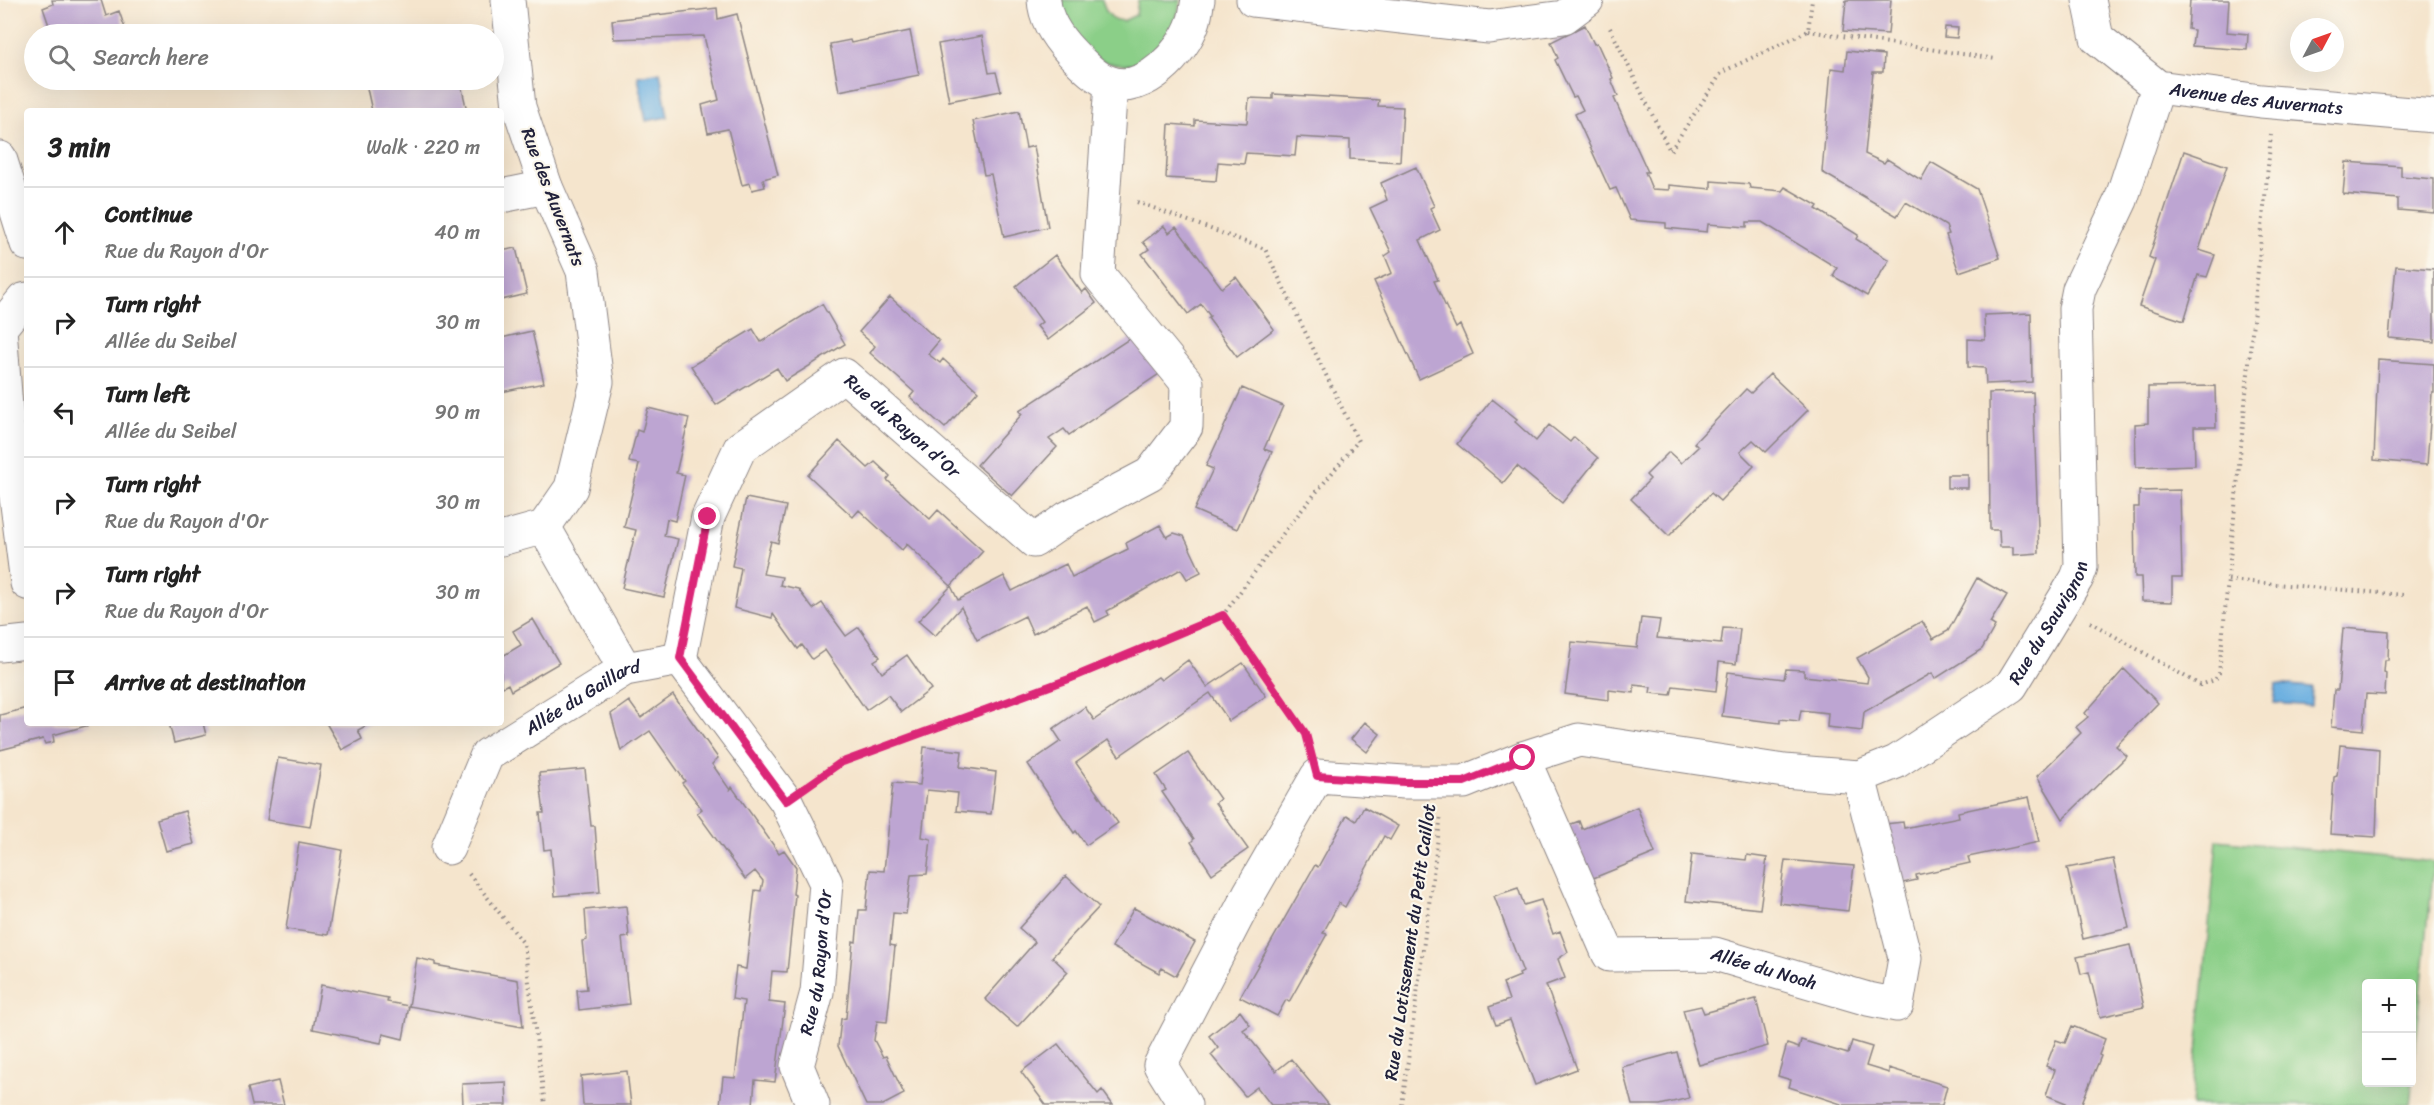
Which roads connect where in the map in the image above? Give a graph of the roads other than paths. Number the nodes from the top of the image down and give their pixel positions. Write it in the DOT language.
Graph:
graph roads {
  1 [pos="508,0"];
  2 [pos="1044,0"];
  3 [pos="1198,0"];
  4 [pos="1253,0"];
  5 [pos="1587,0"];
  6 [pos="2089,0"];
  7 [pos="1111,83"];
  8 [pos="2158,87"];
  9 [pos="2434,116"];
  10 [pos="0,158"];
  11 [pos="546,187"];
  12 [pos="504,195"];
  13 [pos="24,234"];
  14 [pos="24,300"];
  15 [pos="544,527"];
  16 [pos="504,538"];
  17 [pos="24,560"];
  18 [pos="24,642"];
  19 [pos="0,645"];
  20 [pos="680,658"];
  21 [pos="625,669"];
  22 [pos="1523,758"];
  23 [pos="1859,777"];
  24 [pos="448,848"];
  25 [pos="813,1105"];
  26 [pos="1185,1105"];
  1 -- 11 [label="street, Rue des Auvernats"];
  2 -- 7 [label="street"];
  3 -- 7 [label="street"];
  4 -- 5 [label="street"];
  6 -- 8 [label="street, Avenue des Auvernats"];
  7 -- 20 [label="street, Rue du Rayon d'Or"];
  8 -- 9 [label="street, Avenue des Auvernats"];
  8 -- 23 [label="street, Rue du Sauvignon"];
  10 -- 13 [label="street"];
  11 -- 12 [label="street"];
  11 -- 15 [label="street, Rue des Auvernats"];
  14 -- 17 [label="street"];
  15 -- 16 [label="street"];
  15 -- 21 [label="street"];
  18 -- 19 [label="street"];
  20 -- 21 [label="street, Allée du Gaillard"];
  20 -- 25 [label="street, Rue du Rayon d'Or"];
  21 -- 24 [label="street, Allée du Gaillard"];
  22 -- 23 [label="street, Rue du Sauvignon"];
  22 -- 23 [label="street, Allée du Noah"];
  22 -- 26 [label="street"];
}
